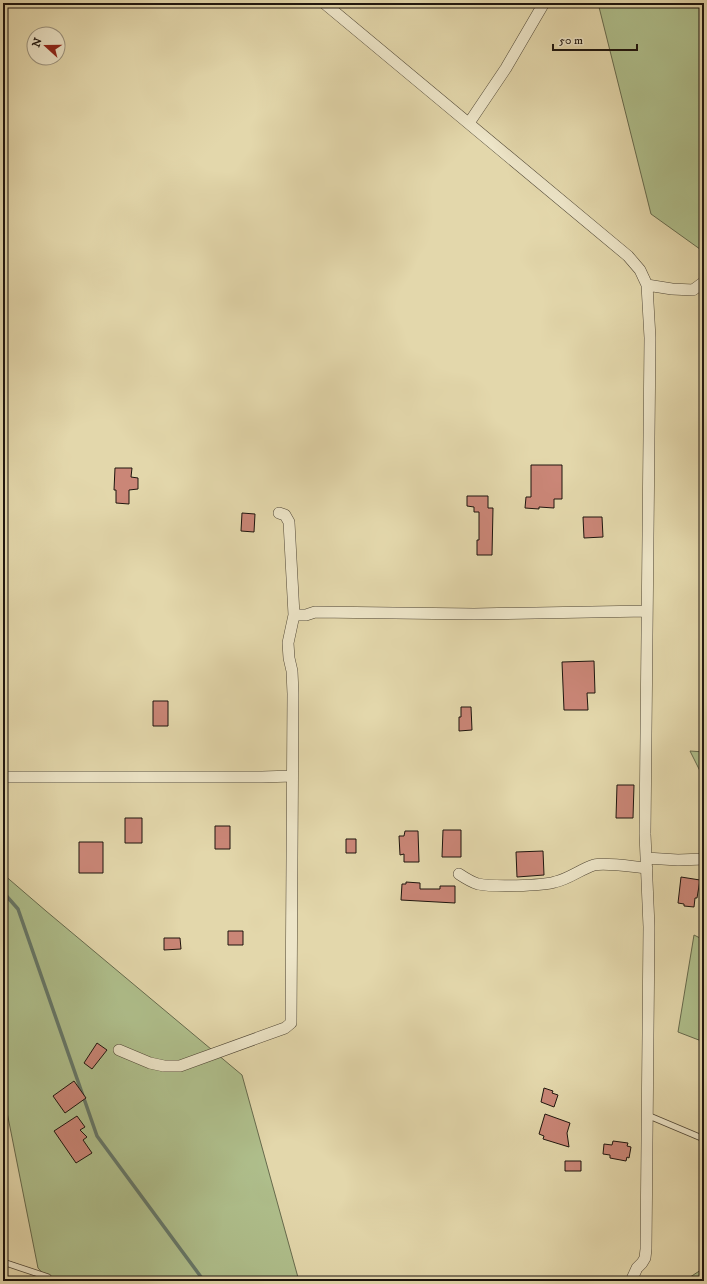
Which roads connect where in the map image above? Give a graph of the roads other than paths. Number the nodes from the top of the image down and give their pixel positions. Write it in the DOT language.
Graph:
graph roads {
  1 [pos="324,3"];
  2 [pos="544,3"];
  3 [pos="468,123"];
  4 [pos="704,282"];
  5 [pos="647,285"];
  6 [pos="279,513"];
  7 [pos="647,611"];
  8 [pos="294,615"];
  9 [pos="292,776"];
  10 [pos="3,777"];
  11 [pos="704,859"];
  12 [pos="646,863"];
  13 [pos="459,874"];
  14 [pos="119,1050"];
  15 [pos="647,1115"];
  16 [pos="704,1139"];
  17 [pos="3,1262"];
  18 [pos="51,1281"];
  19 [pos="631,1281"];
  1 -- 3 [label="street"];
  2 -- 3 [label="street"];
  3 -- 5 [label="street"];
  4 -- 5 [label="street"];
  5 -- 7 [label="street"];
  6 -- 8 [label="street"];
  7 -- 8 [label="street"];
  7 -- 12 [label="street"];
  8 -- 9 [label="street"];
  9 -- 10 [label="street"];
  9 -- 14 [label="street"];
  11 -- 12 [label="street"];
  12 -- 13 [label="street"];
  12 -- 15 [label="street"];
  15 -- 16 [label="lane"];
  15 -- 19 [label="street"];
  17 -- 18 [label="lane"];
}
